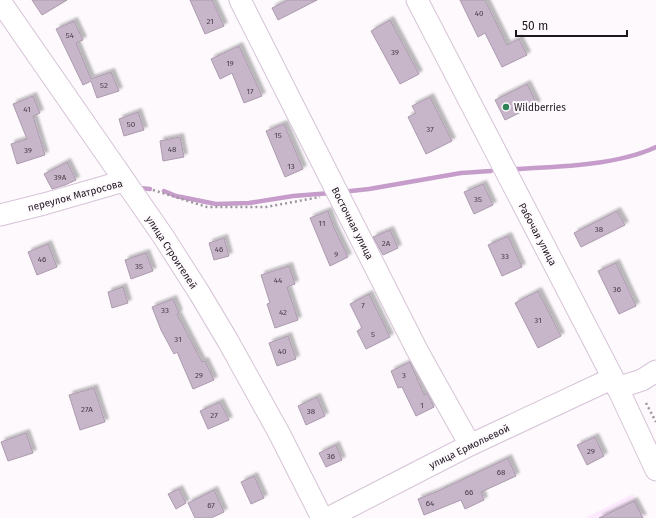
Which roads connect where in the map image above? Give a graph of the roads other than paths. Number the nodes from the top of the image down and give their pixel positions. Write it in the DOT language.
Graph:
graph roads {
  1 [pos="240,0"];
  2 [pos="417,0"];
  3 [pos="0,1"];
  4 [pos="124,181"];
  5 [pos="0,215"];
  6 [pos="656,372"];
  7 [pos="615,383"];
  8 [pos="470,445"];
  9 [pos="656,470"];
  10 [pos="322,518"];
  11 [pos="328,518"];
  1 -- 8 [label="street, Восточная улица"];
  2 -- 7 [label="street, Рабочая улица"];
  3 -- 4 [label="street, улица Строителей"];
  4 -- 5 [label="street, переулок Матросова"];
  4 -- 10 [label="street, улица Строителей"];
  6 -- 7 [label="street, улица Ермольевой"];
  7 -- 8 [label="street, улица Ермольевой"];
  7 -- 9 [label="street, Рабочая улица"];
  8 -- 11 [label="street, улица Ермольевой"];
}
